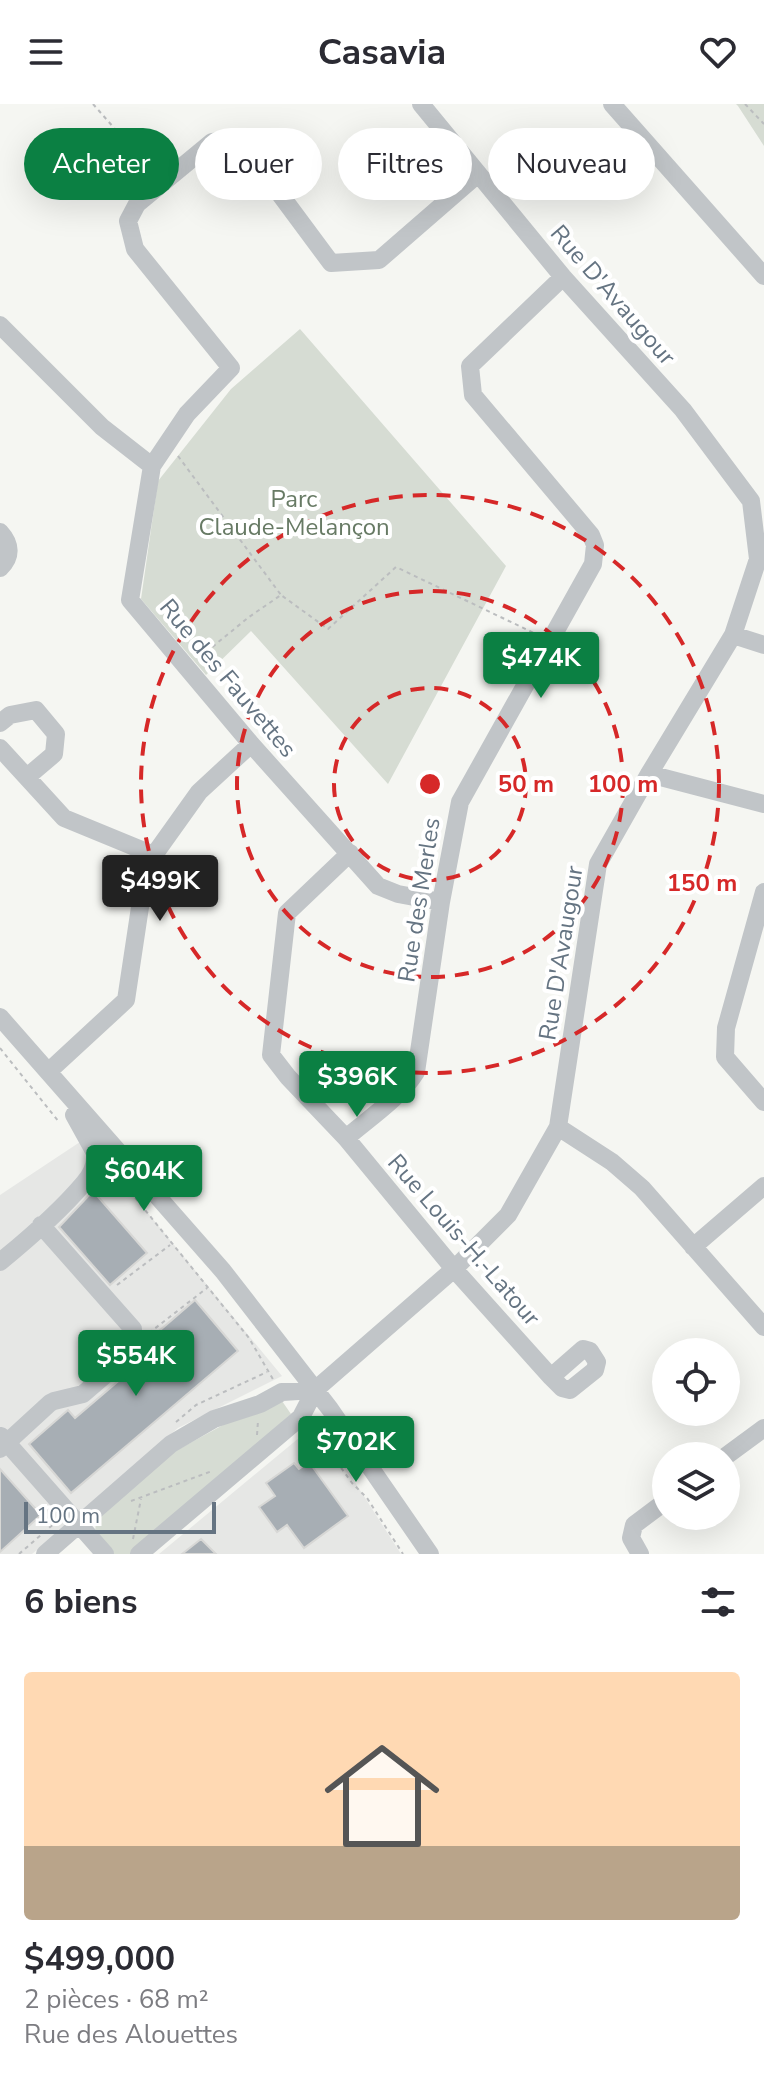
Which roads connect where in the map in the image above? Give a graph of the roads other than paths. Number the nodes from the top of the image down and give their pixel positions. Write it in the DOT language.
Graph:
graph roads {
  1 [pos="421,104"];
  2 [pos="612,104"];
  3 [pos="478,174"];
  4 [pos="764,276"];
  5 [pos="563,277"];
  6 [pos="0,326"];
  7 [pos="152,466"];
  8 [pos="0,532"];
  9 [pos="0,568"];
  10 [pos="733,635"];
  11 [pos="764,645"];
  12 [pos="0,723"];
  13 [pos="251,744"];
  14 [pos="0,748"];
  15 [pos="649,774"];
  16 [pos="27,777"];
  17 [pos="764,804"];
  18 [pos="350,853"];
  19 [pos="154,855"];
  20 [pos="764,892"];
  21 [pos="441,902"];
  22 [pos="0,1017"];
  23 [pos="48,1072"];
  24 [pos="61,1087"];
  25 [pos="764,1102"];
  26 [pos="558,1127"];
  27 [pos="346,1138"];
  28 [pos="764,1186"];
  29 [pos="41,1225"];
  30 [pos="693,1247"];
  31 [pos="0,1262"];
  32 [pos="454,1269"];
  33 [pos="764,1327"];
  34 [pos="551,1377"];
  35 [pos="315,1390"];
  36 [pos="764,1428"];
  37 [pos="2,1442"];
  38 [pos="740,1446"];
  39 [pos="652,1512"];
  40 [pos="80,1525"];
  41 [pos="136,1547"];
  42 [pos="45,1554"];
  43 [pos="105,1554"];
  44 [pos="430,1554"];
  45 [pos="640,1554"];
  1 -- 3 [label="street, Rue D'Avaugour"];
  2 -- 4 [label="street"];
  3 -- 5 [label="street, Rue D'Avaugour"];
  3 -- 7 [label="street, Rue des Fauvettes"];
  5 -- 10 [label="street, Rue D'Avaugour"];
  5 -- 21 [label="street, Rue des Merles"];
  6 -- 7 [label="street"];
  7 -- 13 [label="street, Rue des Fauvettes"];
  8 -- 9 [label="street"];
  10 -- 11 [label="street"];
  10 -- 15 [label="street, Rue D'Avaugour"];
  12 -- 16 [label="street"];
  13 -- 18 [label="street, Rue des Fauvettes"];
  13 -- 19 [label="street"];
  14 -- 16 [label="street"];
  15 -- 17 [label="street"];
  15 -- 26 [label="street, Rue D'Avaugour"];
  16 -- 19 [label="street"];
  18 -- 21 [label="street, Rue des Fauvettes"];
  18 -- 27 [label="street, Rue Louis-H.-Latour"];
  19 -- 23 [label="street"];
  20 -- 25 [label="street"];
  21 -- 27 [label="street, Rue des Merles"];
  22 -- 23 [label="street"];
  23 -- 24 [label="street"];
  24 -- 29 [label="street"];
  24 -- 35 [label="street"];
  26 -- 30 [label="street"];
  26 -- 32 [label="street, Rue D'Avaugour"];
  27 -- 32 [label="street, Rue Louis-H.-Latour"];
  28 -- 30 [label="street"];
  29 -- 31 [label="street"];
  29 -- 37 [label="street"];
  30 -- 33 [label="street"];
  32 -- 34 [label="street, Rue Louis-H.-Latour"];
  32 -- 35 [label="street, Rue D'Avaugour"];
  35 -- 40 [label="street"];
  35 -- 41 [label="street, Rue D'Avaugour"];
  35 -- 44 [label="street"];
  36 -- 38 [label="street"];
  37 -- 40 [label="street"];
  39 -- 45 [label="street"];
  40 -- 42 [label="street"];
  40 -- 43 [label="street"];
}
